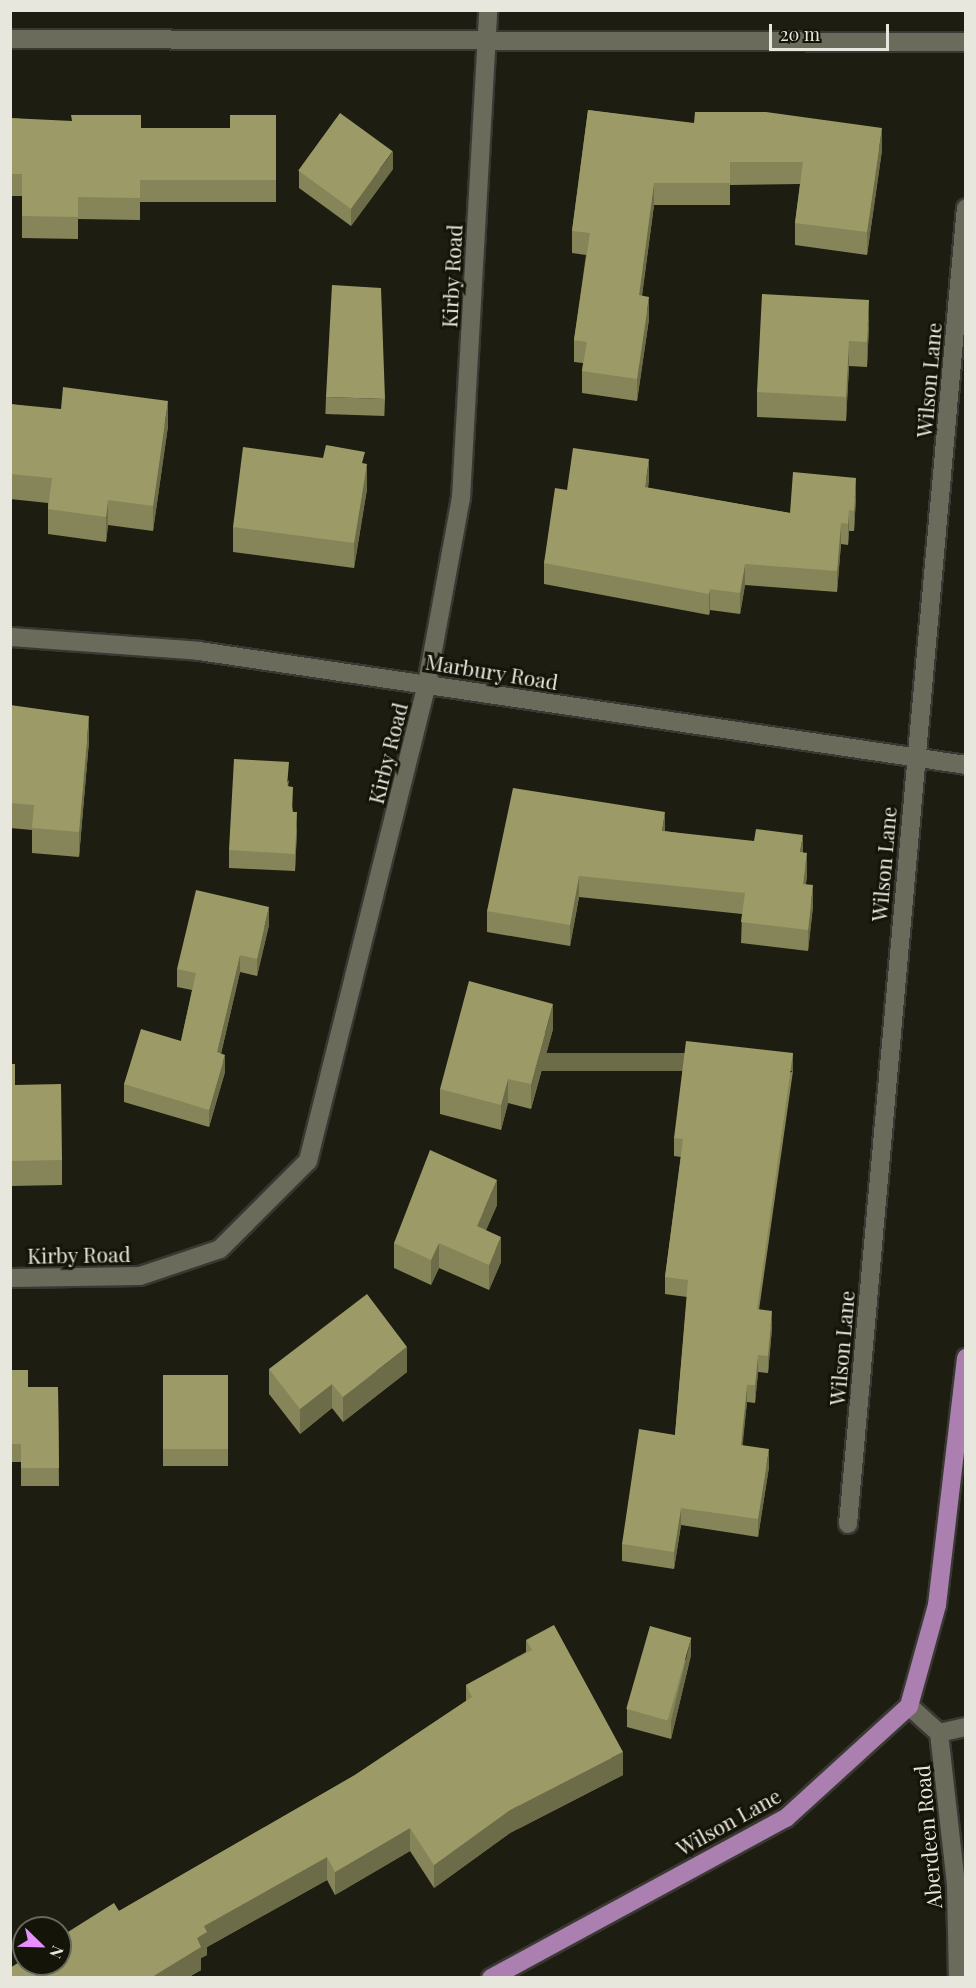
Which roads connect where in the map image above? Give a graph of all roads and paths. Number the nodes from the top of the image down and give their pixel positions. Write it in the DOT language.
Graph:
graph roads {
  1 [pos="488,10"];
  2 [pos="10,39"];
  3 [pos="486,41"];
  4 [pos="966,42"];
  5 [pos="966,208"];
  6 [pos="10,637"];
  7 [pos="427,683"];
  8 [pos="915,760"];
  9 [pos="966,765"];
  10 [pos="10,1278"];
  11 [pos="966,1358"];
  12 [pos="848,1524"];
  13 [pos="909,1706"];
  14 [pos="966,1727"];
  15 [pos="939,1732"];
  16 [pos="961,1885"];
  17 [pos="491,1977"];
  18 [pos="958,1977"];
  1 -- 3 [label="street, Kirby Road"];
  2 -- 3 [label="street"];
  3 -- 4 [label="street"];
  3 -- 7 [label="street, Kirby Road"];
  5 -- 8 [label="street, Wilson Lane"];
  6 -- 7 [label="street, Marbury Road"];
  7 -- 8 [label="street, Marbury Road"];
  7 -- 10 [label="street, Kirby Road"];
  8 -- 9 [label="street, Marbury Road"];
  8 -- 12 [label="street, Wilson Lane"];
  11 -- 13 [label="main road"];
  13 -- 15 [label="street"];
  13 -- 17 [label="main road, Wilson Lane"];
  14 -- 15 [label="street"];
  15 -- 16 [label="street, Aberdeen Road"];
  16 -- 18 [label="street, Aberdeen Road"];
}
